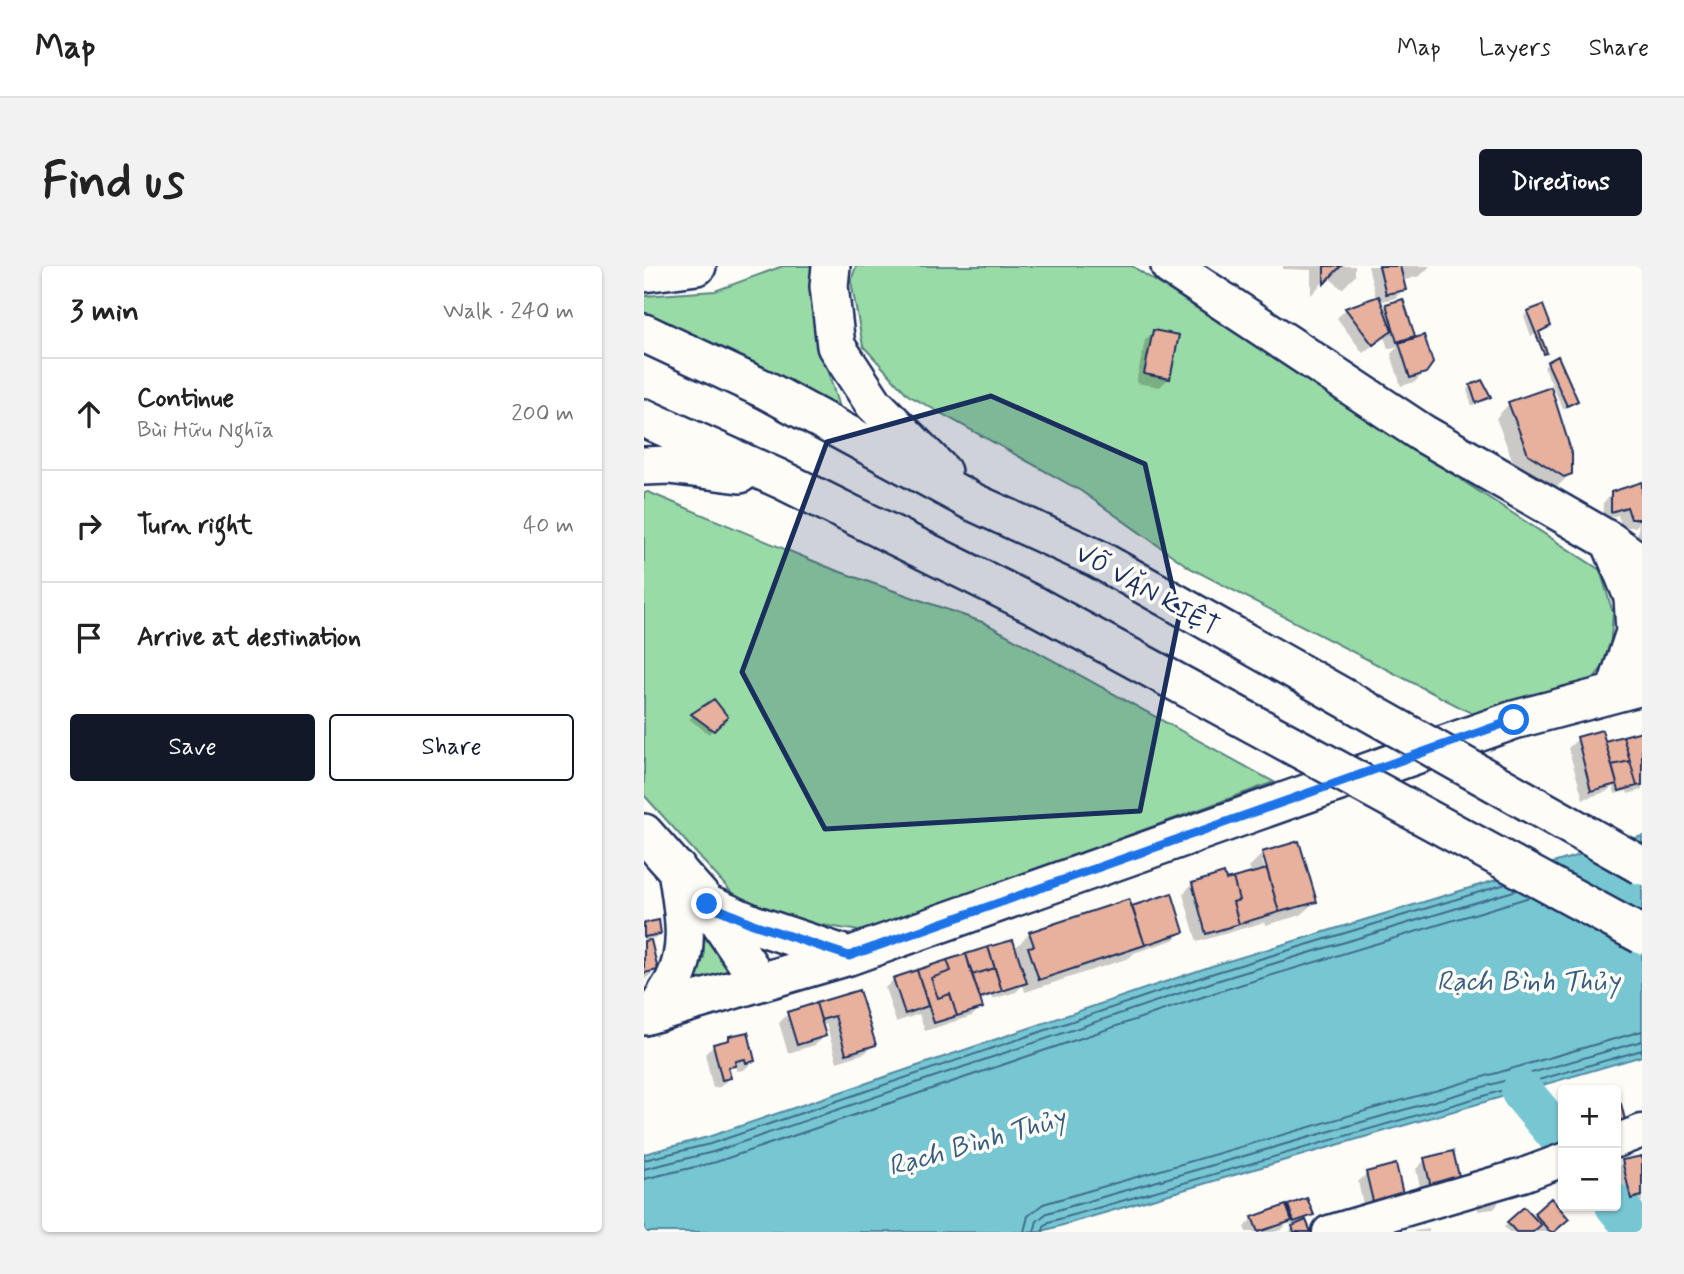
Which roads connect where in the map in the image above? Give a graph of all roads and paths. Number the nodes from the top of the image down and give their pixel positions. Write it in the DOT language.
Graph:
graph roads {
  1 [pos="697,266"];
  2 [pos="831,266"];
  3 [pos="1170,266"];
  4 [pos="644,273"];
  5 [pos="644,333"];
  6 [pos="644,418"];
  7 [pos="644,466"];
  8 [pos="780,479"];
  9 [pos="973,502"];
  10 [pos="1610,541"];
  11 [pos="1642,564"];
  12 [pos="1628,689"];
  13 [pos="644,833"];
  14 [pos="1642,866"];
  15 [pos="677,869"];
  16 [pos="707,904"];
  17 [pos="1642,935"];
  18 [pos="849,956"];
  19 [pos="759,981"];
  20 [pos="649,1015"];
  21 [pos="1642,1132"];
  22 [pos="1621,1139"];
  23 [pos="1558,1162"];
  24 [pos="1329,1232"];
  1 -- 4 [label="main road"];
  2 -- 9 [label="main road"];
  3 -- 10 [label="main road"];
  5 -- 9 [label="main road, VÕ VĂN KIỆT"];
  6 -- 8 [label="main road"];
  7 -- 8 [label="main road"];
  8 -- 17 [label="main road, bridge"];
  9 -- 14 [label="main road, VÕ VĂN KIỆT, bridge"];
  10 -- 11 [label="main road"];
  10 -- 12 [label="main road"];
  12 -- 18 [label="main road"];
  13 -- 15 [label="main road"];
  15 -- 16 [label="main road"];
  15 -- 20 [label="main road"];
  16 -- 18 [label="main road"];
  16 -- 19 [label="main road"];
  18 -- 19 [label="main road"];
  19 -- 20 [label="main road"];
  21 -- 22 [label="street"];
  23 -- 24 [label="street"];
}
